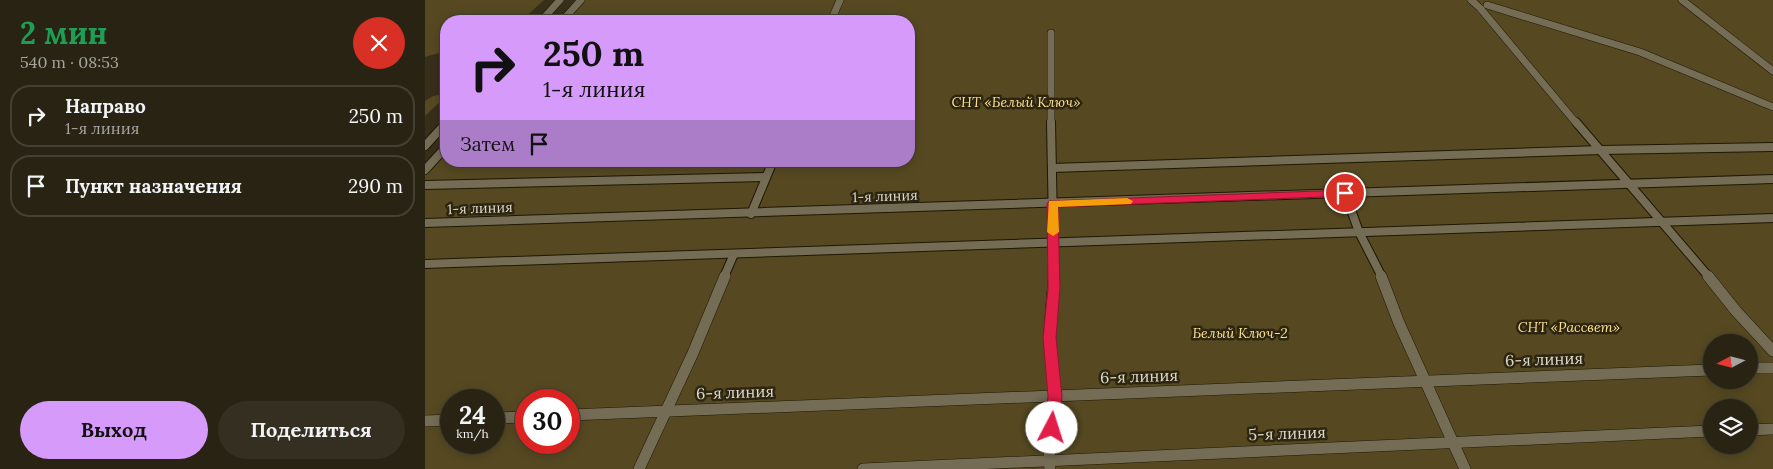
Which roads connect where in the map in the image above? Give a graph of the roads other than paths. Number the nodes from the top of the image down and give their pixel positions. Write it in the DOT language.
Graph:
graph roads {
  1 [pos="560,0"];
  2 [pos="581,0"];
  3 [pos="840,0"];
  4 [pos="1471,0"];
  5 [pos="1681,0"];
  6 [pos="1487,4"];
  7 [pos="546,15"];
  8 [pos="567,15"];
  9 [pos="834,15"];
  10 [pos="1051,33"];
  11 [pos="1773,71"];
  12 [pos="1773,107"];
  13 [pos="440,130"];
  14 [pos="425,146"];
  15 [pos="1773,147"];
  16 [pos="1601,150"];
  17 [pos="440,153"];
  18 [pos="770,167"];
  19 [pos="1053,168"];
  20 [pos="425,170"];
  21 [pos="766,177"];
  22 [pos="1773,179"];
  23 [pos="1630,184"];
  24 [pos="425,185"];
  25 [pos="1345,193"];
  26 [pos="1053,204"];
  27 [pos="751,214"];
  28 [pos="1773,218"];
  29 [pos="425,223"];
  30 [pos="1663,223"];
  31 [pos="1359,232"];
  32 [pos="1053,243"];
  33 [pos="734,254"];
  34 [pos="425,264"];
  35 [pos="1773,351"];
  36 [pos="1758,368"];
  37 [pos="1773,368"];
  38 [pos="1703,370"];
  39 [pos="1425,380"];
  40 [pos="1055,396"];
  41 [pos="665,411"];
  42 [pos="580,415"];
  43 [pos="440,420"];
  44 [pos="425,421"];
  45 [pos="1773,429"];
  46 [pos="1758,430"];
  47 [pos="1703,432"];
  48 [pos="1453,443"];
  49 [pos="1050,464"];
  50 [pos="639,469"];
  51 [pos="863,469"];
  52 [pos="1465,469"];
  1 -- 7 [label="street"];
  2 -- 8 [label="street"];
  3 -- 9 [label="street"];
  4 -- 16 [label="street"];
  5 -- 11 [label="street"];
  6 -- 12 [label="street"];
  10 -- 19 [label="street"];
  13 -- 14 [label="street"];
  15 -- 16 [label="street"];
  16 -- 19 [label="street"];
  16 -- 23 [label="street"];
  17 -- 20 [label="street"];
  18 -- 21 [label="street"];
  19 -- 26 [label="street"];
  21 -- 24 [label="street"];
  21 -- 27 [label="street"];
  22 -- 23 [label="street, 1-я линия"];
  23 -- 25 [label="street, 1-я линия"];
  23 -- 30 [label="street"];
  25 -- 26 [label="street, 1-я линия"];
  25 -- 31 [label="street"];
  26 -- 27 [label="street, 1-я линия"];
  26 -- 32 [label="street"];
  27 -- 29 [label="street, 1-я линия"];
  28 -- 30 [label="street"];
  30 -- 31 [label="street"];
  30 -- 35 [label="street"];
  31 -- 32 [label="street"];
  31 -- 39 [label="street"];
  32 -- 33 [label="street"];
  32 -- 40 [label="street"];
  33 -- 34 [label="street"];
  33 -- 41 [label="street"];
  36 -- 37 [label="street"];
  38 -- 39 [label="street, 6-я линия"];
  39 -- 40 [label="street, 6-я линия"];
  39 -- 48 [label="street"];
  40 -- 41 [label="street, 6-я линия"];
  40 -- 49 [label="street"];
  41 -- 42 [label="street, 6-я линия"];
  41 -- 50 [label="street"];
  43 -- 44 [label="street"];
  45 -- 46 [label="street"];
  47 -- 48 [label="street, 5-я линия"];
  48 -- 49 [label="street, 5-я линия"];
  48 -- 52 [label="street"];
  49 -- 51 [label="street, 5-я линия"];
}
